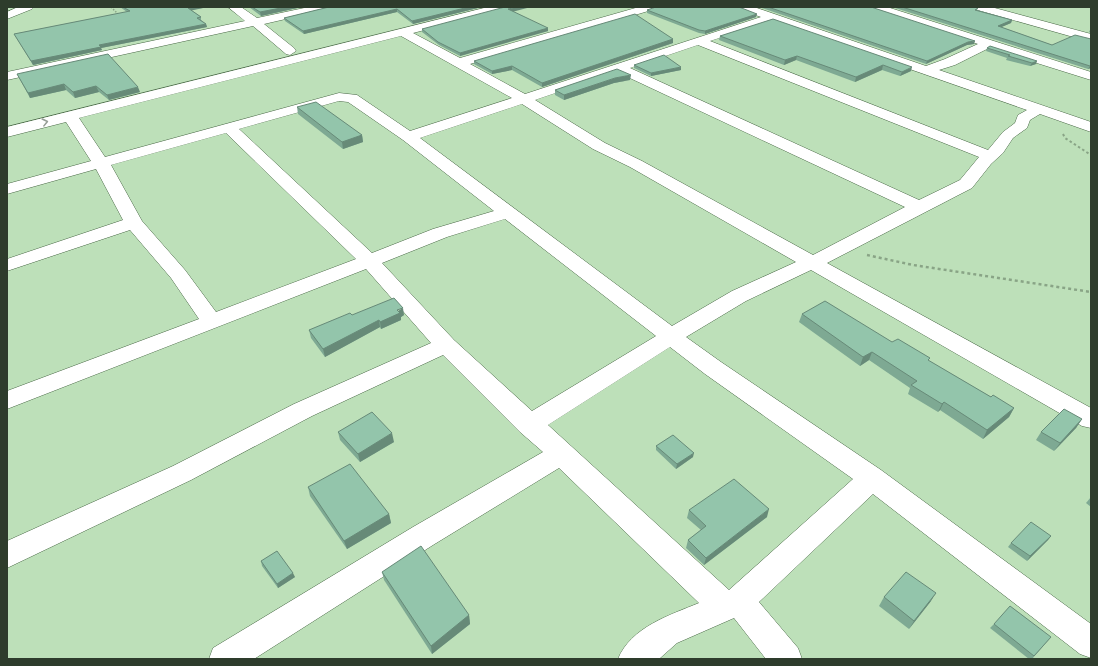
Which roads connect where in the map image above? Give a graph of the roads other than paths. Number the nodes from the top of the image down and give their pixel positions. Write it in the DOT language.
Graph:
graph roads {
  1 [pos="28,7"];
  2 [pos="234,7"];
  3 [pos="325,7"];
  4 [pos="469,7"];
  5 [pos="501,7"];
  6 [pos="651,7"];
  7 [pos="743,7"];
  8 [pos="875,7"];
  9 [pos="978,7"];
  10 [pos="7,16"];
  11 [pos="772,17"];
  12 [pos="256,22"];
  13 [pos="403,32"];
  14 [pos="1091,38"];
  15 [pos="698,41"];
  16 [pos="987,44"];
  17 [pos="290,51"];
  18 [pos="458,63"];
  19 [pos="618,68"];
  20 [pos="926,70"];
  21 [pos="7,76"];
  22 [pos="1091,76"];
  23 [pos="524,99"];
  24 [pos="1038,109"];
  25 [pos="70,116"];
  26 [pos="7,121"];
  27 [pos="1091,127"];
  28 [pos="228,128"];
  29 [pos="7,132"];
  30 [pos="408,137"];
  31 [pos="990,156"];
  32 [pos="101,163"];
  33 [pos="7,189"];
  34 [pos="919,207"];
  35 [pos="509,214"];
  36 [pos="134,223"];
  37 [pos="368,260"];
  38 [pos="810,262"];
  39 [pos="7,265"];
  40 [pos="211,321"];
  41 [pos="671,336"];
  42 [pos="446,345"];
  43 [pos="7,400"];
  44 [pos="1091,419"];
  45 [pos="529,425"];
  46 [pos="561,454"];
  47 [pos="872,478"];
  48 [pos="7,555"];
  49 [pos="732,604"];
  50 [pos="1091,643"];
  51 [pos="226,659"];
  52 [pos="634,659"];
  53 [pos="786,659"];
  1 -- 10 [label="street"];
  2 -- 12 [label="street"];
  3 -- 12 [label="street"];
  4 -- 17 [label="street"];
  5 -- 13 [label="street"];
  6 -- 18 [label="street"];
  7 -- 11 [label="street"];
  8 -- 16 [label="street"];
  9 -- 14 [label="street"];
  11 -- 15 [label="street"];
  11 -- 20 [label="street"];
  12 -- 17 [label="street"];
  12 -- 21 [label="street"];
  13 -- 18 [label="street"];
  13 -- 25 [label="street"];
  15 -- 19 [label="street"];
  15 -- 31 [label="street"];
  16 -- 20 [label="street"];
  16 -- 22 [label="street"];
  17 -- 26 [label="street"];
  18 -- 23 [label="street"];
  19 -- 23 [label="street"];
  19 -- 34 [label="street"];
  20 -- 24 [label="street"];
  23 -- 30 [label="street"];
  23 -- 38 [label="street"];
  24 -- 27 [label="street"];
  24 -- 31 [label="street"];
  29 -- 25 [label="street, one-way"];
  25 -- 32 [label="street"];
  28 -- 30 [label="street"];
  28 -- 32 [label="street"];
  28 -- 37 [label="street"];
  30 -- 35 [label="street"];
  31 -- 34 [label="street"];
  32 -- 33 [label="street"];
  32 -- 36 [label="street"];
  34 -- 38 [label="street"];
  35 -- 37 [label="street"];
  35 -- 41 [label="street"];
  36 -- 39 [label="street"];
  36 -- 40 [label="street"];
  37 -- 40 [label="street"];
  37 -- 42 [label="street"];
  38 -- 41 [label="street"];
  38 -- 44 [label="street"];
  40 -- 43 [label="street"];
  41 -- 45 [label="street"];
  41 -- 47 [label="street"];
  42 -- 45 [label="street"];
  42 -- 48 [label="street"];
  45 -- 46 [label="street"];
  46 -- 49 [label="street"];
  46 -- 51 [label="street"];
  47 -- 49 [label="street"];
  47 -- 50 [label="street"];
  49 -- 52 [label="street"];
  49 -- 53 [label="street"];
}
